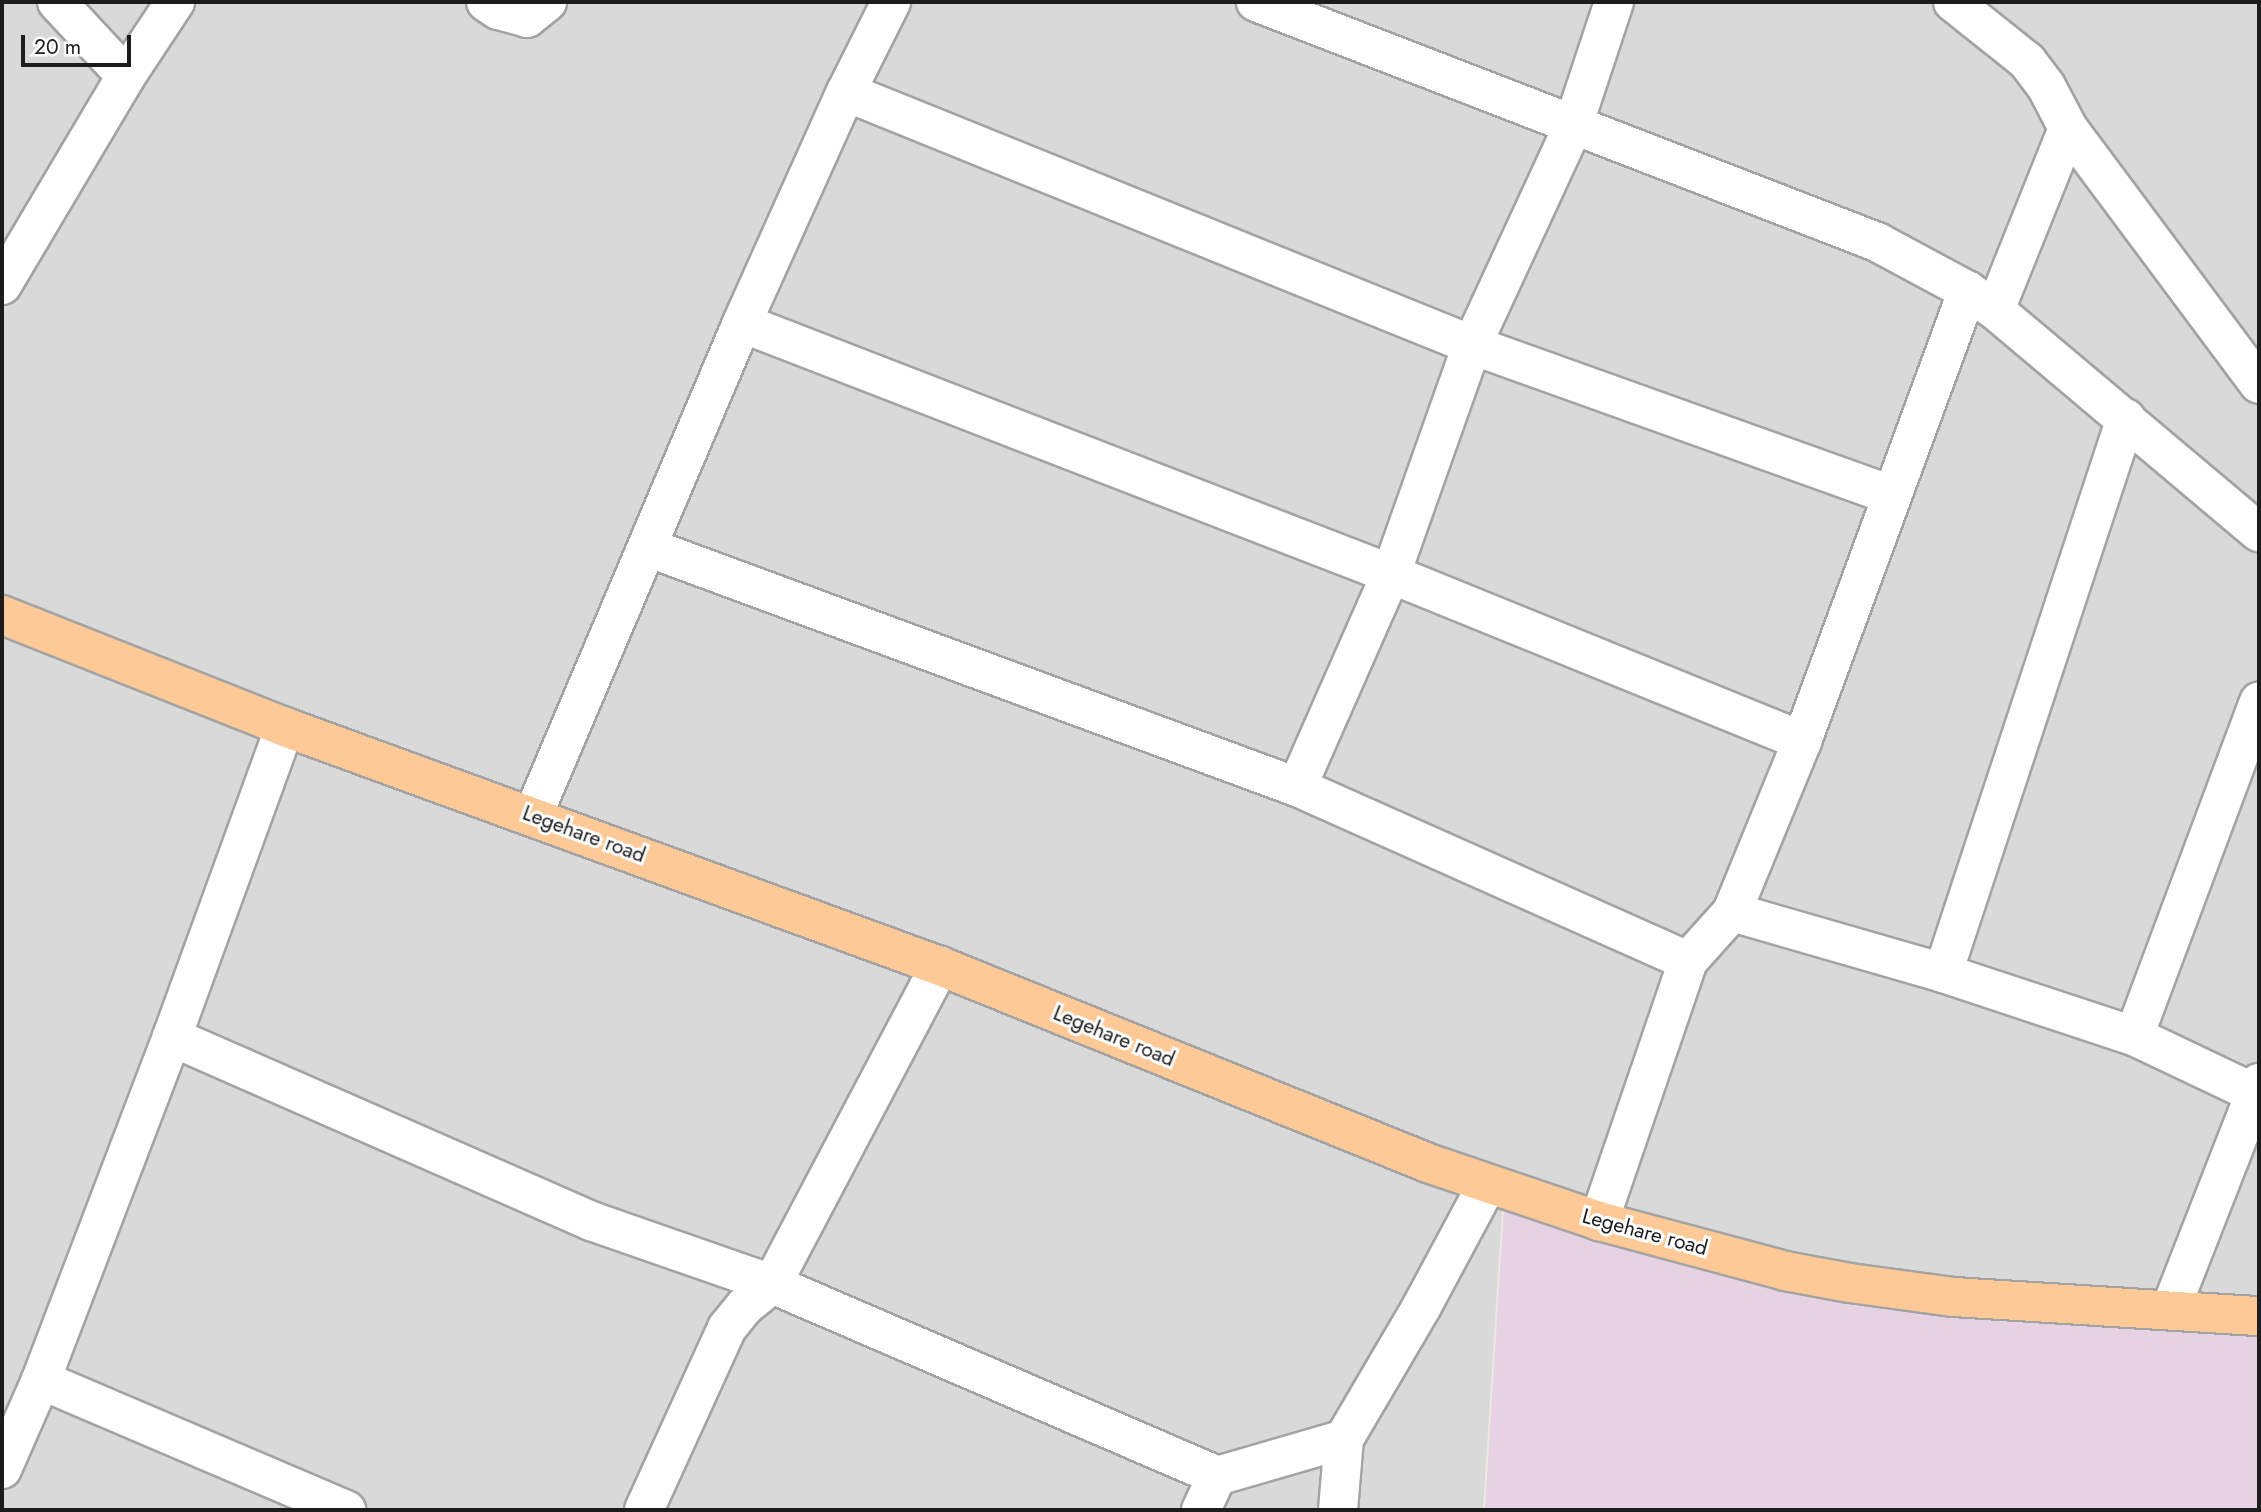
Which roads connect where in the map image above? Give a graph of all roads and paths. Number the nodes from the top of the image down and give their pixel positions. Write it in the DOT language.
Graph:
graph roads {
  1 [pos="57,2"];
  2 [pos="175,2"];
  3 [pos="486,2"];
  4 [pos="547,2"];
  5 [pos="891,2"];
  6 [pos="1256,2"];
  7 [pos="1614,2"];
  8 [pos="1953,2"];
  9 [pos="126,76"];
  10 [pos="846,92"];
  11 [pos="1573,126"];
  12 [pos="2068,128"];
  13 [pos="2,285"];
  14 [pos="1982,301"];
  15 [pos="742,323"];
  16 [pos="1472,345"];
  17 [pos="2259,384"];
  18 [pos="2126,418"];
  19 [pos="1892,495"];
  20 [pos="2259,532"];
  21 [pos="647,547"];
  22 [pos="1391,574"];
  23 [pos="2,615"];
  24 [pos="2259,702"];
  25 [pos="285,727"];
  26 [pos="1802,741"];
  27 [pos="1297,788"];
  28 [pos="533,815"];
  29 [pos="1732,912"];
  30 [pos="1689,961"];
  31 [pos="940,966"];
  32 [pos="1943,974"];
  33 [pos="2134,1035"];
  34 [pos="173,1037"];
  35 [pos="2255,1100"];
  36 [pos="1487,1185"];
  37 [pos="1599,1221"];
  38 [pos="772,1284"];
  39 [pos="2171,1308"];
  40 [pos="2259,1316"];
  41 [pos="41,1380"];
  42 [pos="1344,1439"];
  43 [pos="2,1469"];
  44 [pos="1217,1476"];
  45 [pos="346,1510"];
  46 [pos="644,1510"];
  47 [pos="1201,1510"];
  48 [pos="1338,1510"];
  1 -- 9 [label="street"];
  2 -- 9 [label="street"];
  3 -- 4 [label="street"];
  5 -- 10 [label="street"];
  6 -- 11 [label="street"];
  7 -- 11 [label="street"];
  8 -- 12 [label="street"];
  9 -- 13 [label="street"];
  10 -- 15 [label="street"];
  10 -- 16 [label="street"];
  11 -- 14 [label="street"];
  11 -- 16 [label="street"];
  12 -- 14 [label="street"];
  12 -- 17 [label="street"];
  14 -- 18 [label="street"];
  14 -- 19 [label="street"];
  15 -- 21 [label="street"];
  15 -- 22 [label="street"];
  16 -- 19 [label="street"];
  16 -- 22 [label="street"];
  18 -- 20 [label="street"];
  18 -- 32 [label="street"];
  19 -- 26 [label="street"];
  21 -- 27 [label="street"];
  21 -- 28 [label="street"];
  22 -- 26 [label="street"];
  22 -- 27 [label="street"];
  23 -- 25 [label="main road, Legehare road"];
  24 -- 33 [label="street"];
  25 -- 28 [label="main road, Legehare road"];
  25 -- 34 [label="street"];
  26 -- 29 [label="street"];
  27 -- 30 [label="street"];
  28 -- 31 [label="main road, Legehare road"];
  29 -- 30 [label="street"];
  29 -- 32 [label="street"];
  30 -- 37 [label="street"];
  31 -- 36 [label="main road, Legehare road"];
  31 -- 38 [label="street"];
  32 -- 33 [label="street"];
  33 -- 35 [label="street"];
  34 -- 38 [label="street"];
  34 -- 41 [label="street"];
  35 -- 39 [label="street"];
  36 -- 37 [label="main road, Legehare road"];
  36 -- 42 [label="street"];
  37 -- 39 [label="main road, Legehare road"];
  38 -- 44 [label="street"];
  38 -- 46 [label="street"];
  39 -- 40 [label="main road, Legehare road"];
  41 -- 43 [label="street"];
  41 -- 45 [label="street"];
  42 -- 44 [label="street"];
  42 -- 48 [label="street"];
  44 -- 47 [label="street"];
}
